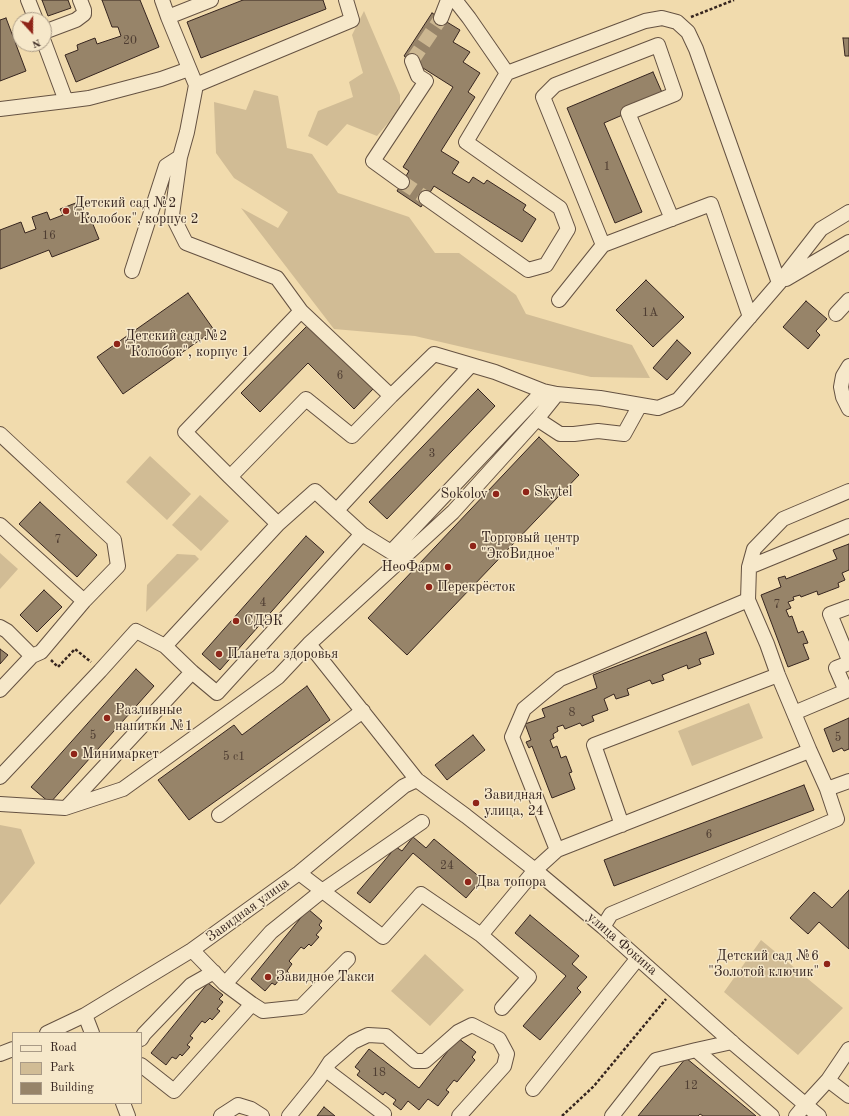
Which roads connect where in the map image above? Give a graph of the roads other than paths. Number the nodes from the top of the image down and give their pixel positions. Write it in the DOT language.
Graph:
graph roads {
  1 [pos="28,0"];
  2 [pos="80,0"];
  3 [pos="162,0"];
  4 [pos="211,0"];
  5 [pos="346,0"];
  6 [pos="448,0"];
  7 [pos="455,0"];
  8 [pos="33,12"];
  9 [pos="168,17"];
  10 [pos="441,18"];
  11 [pos="52,29"];
  12 [pos="48,52"];
  13 [pos="412,62"];
  14 [pos="189,69"];
  15 [pos="507,73"];
  16 [pos="196,85"];
  17 [pos="66,102"];
  18 [pos="0,109"];
  19 [pos="180,157"];
  20 [pos="402,182"];
  21 [pos="426,198"];
  22 [pos="849,212"];
  23 [pos="672,219"];
  24 [pos="849,242"];
  25 [pos="603,245"];
  26 [pos="132,271"];
  27 [pos="779,283"];
  28 [pos="559,300"];
  29 [pos="849,300"];
  30 [pos="301,311"];
  31 [pos="836,314"];
  32 [pos="750,317"];
  33 [pos="471,365"];
  34 [pos="849,366"];
  35 [pos="550,392"];
  36 [pos="391,396"];
  37 [pos="640,405"];
  38 [pos="849,409"];
  39 [pos="537,419"];
  40 [pos="0,434"];
  41 [pos="230,477"];
  42 [pos="849,491"];
  43 [pos="337,510"];
  44 [pos="278,524"];
  45 [pos="0,525"];
  46 [pos="849,526"];
  47 [pos="362,534"];
  48 [pos="749,567"];
  49 [pos="748,600"];
  50 [pos="84,601"];
  51 [pos="849,607"];
  52 [pos="0,627"];
  53 [pos="309,644"];
  54 [pos="165,646"];
  55 [pos="36,654"];
  56 [pos="849,662"];
  57 [pos="192,672"];
  58 [pos="778,675"];
  59 [pos="0,690"];
  60 [pos="848,690"];
  61 [pos="217,693"];
  62 [pos="234,710"];
  63 [pos="363,711"];
  64 [pos="794,713"];
  65 [pos="809,749"];
  66 [pos="0,777"];
  67 [pos="417,780"];
  68 [pos="849,781"];
  69 [pos="827,790"];
  70 [pos="0,804"];
  71 [pos="65,808"];
  72 [pos="219,815"];
  73 [pos="422,822"];
  74 [pos="622,826"];
  75 [pos="557,850"];
  76 [pos="535,870"];
  77 [pos="299,873"];
  78 [pos="322,891"];
  79 [pos="603,927"];
  80 [pos="481,935"];
  81 [pos="192,950"];
  82 [pos="638,958"];
  83 [pos="348,959"];
  84 [pos="214,972"];
  85 [pos="225,984"];
  86 [pos="252,1004"];
  87 [pos="502,1008"];
  88 [pos="85,1015"];
  89 [pos="49,1032"];
  90 [pos="92,1032"];
  91 [pos="142,1037"];
  92 [pos="732,1042"];
  93 [pos="12,1049"];
  94 [pos="849,1049"];
  95 [pos="696,1050"];
  96 [pos="0,1054"];
  97 [pos="142,1066"];
  98 [pos="326,1070"];
  99 [pos="828,1080"];
  100 [pos="533,1089"];
  101 [pos="849,1096"];
  102 [pos="123,1104"];
  103 [pos="806,1104"];
  104 [pos="384,1115"];
  105 [pos="128,1116"];
  106 [pos="221,1116"];
  107 [pos="262,1116"];
  108 [pos="290,1116"];
  109 [pos="460,1116"];
  110 [pos="612,1116"];
  111 [pos="772,1116"];
  112 [pos="796,1116"];
  113 [pos="819,1116"];
  1 -- 8 [label="street"];
  2 -- 11 [label="street"];
  3 -- 9 [label="street"];
  4 -- 9 [label="street"];
  5 -- 16 [label="street"];
  6 -- 10 [label="street"];
  7 -- 15 [label="street"];
  9 -- 14 [label="street"];
  12 -- 17 [label="street"];
  13 -- 20 [label="street"];
  14 -- 16 [label="street"];
  14 -- 17 [label="street"];
  15 -- 21 [label="street"];
  15 -- 27 [label="street"];
  16 -- 19 [label="street"];
  17 -- 18 [label="street"];
  19 -- 26 [label="street"];
  19 -- 30 [label="street"];
  22 -- 27 [label="street"];
  23 -- 25 [label="street"];
  23 -- 25 [label="street"];
  23 -- 32 [label="street"];
  24 -- 27 [label="street"];
  25 -- 28 [label="street"];
  27 -- 32 [label="street"];
  29 -- 31 [label="street"];
  30 -- 36 [label="street"];
  30 -- 41 [label="street"];
  32 -- 37 [label="street"];
  33 -- 35 [label="street"];
  33 -- 36 [label="street"];
  33 -- 43 [label="street"];
  34 -- 38 [label="street"];
  35 -- 37 [label="street"];
  35 -- 39 [label="street"];
  35 -- 47 [label="street"];
  36 -- 41 [label="street"];
  37 -- 39 [label="street"];
  39 -- 53 [label="street"];
  40 -- 50 [label="street"];
  41 -- 44 [label="street"];
  42 -- 48 [label="street"];
  43 -- 44 [label="street"];
  43 -- 47 [label="street"];
  44 -- 54 [label="street"];
  45 -- 50 [label="street"];
  46 -- 48 [label="street"];
  47 -- 61 [label="street"];
  48 -- 49 [label="street"];
  49 -- 58 [label="street"];
  49 -- 75 [label="street"];
  50 -- 55 [label="street"];
  51 -- 56 [label="street"];
  52 -- 55 [label="street"];
  53 -- 62 [label="street"];
  53 -- 63 [label="street, улица Фокина"];
  54 -- 57 [label="street"];
  54 -- 66 [label="street"];
  55 -- 59 [label="street"];
  56 -- 60 [label="street"];
  57 -- 61 [label="street"];
  57 -- 71 [label="street"];
  58 -- 64 [label="street"];
  58 -- 74 [label="street"];
  60 -- 64 [label="street"];
  61 -- 62 [label="street"];
  62 -- 71 [label="street"];
  63 -- 67 [label="street, улица Фокина"];
  63 -- 72 [label="street"];
  64 -- 65 [label="street"];
  65 -- 69 [label="street"];
  65 -- 74 [label="street"];
  67 -- 76 [label="street, улица Фокина"];
  67 -- 77 [label="street, Завидная улица"];
  68 -- 69 [label="street"];
  69 -- 79 [label="street"];
  70 -- 71 [label="street"];
  73 -- 78 [label="street"];
  74 -- 75 [label="street"];
  75 -- 76 [label="street"];
  76 -- 79 [label="street, улица Фокина"];
  76 -- 80 [label="street"];
  77 -- 78 [label="street"];
  77 -- 81 [label="street, Завидная улица"];
  78 -- 80 [label="street"];
  78 -- 85 [label="street"];
  79 -- 82 [label="street, улица Фокина"];
  80 -- 87 [label="street"];
  81 -- 84 [label="street"];
  81 -- 88 [label="street, Завидная улица"];
  82 -- 92 [label="street, улица Фокина"];
  82 -- 100 [label="street"];
  83 -- 86 [label="street"];
  84 -- 85 [label="street"];
  84 -- 91 [label="street"];
  85 -- 86 [label="street"];
  86 -- 97 [label="street"];
  88 -- 89 [label="street, Завидная улица"];
  88 -- 90 [label="street"];
  92 -- 95 [label="street"];
  92 -- 103 [label="street, улица Фокина"];
  93 -- 96 [label="street"];
  94 -- 99 [label="street"];
  95 -- 110 [label="street"];
  95 -- 111 [label="street"];
  98 -- 104 [label="street"];
  98 -- 108 [label="street"];
  98 -- 109 [label="street"];
  99 -- 101 [label="street"];
  99 -- 103 [label="street"];
  102 -- 105 [label="street"];
  103 -- 112 [label="street"];
  103 -- 113 [label="street, улица Фокина"];
  106 -- 107 [label="street"];
}
